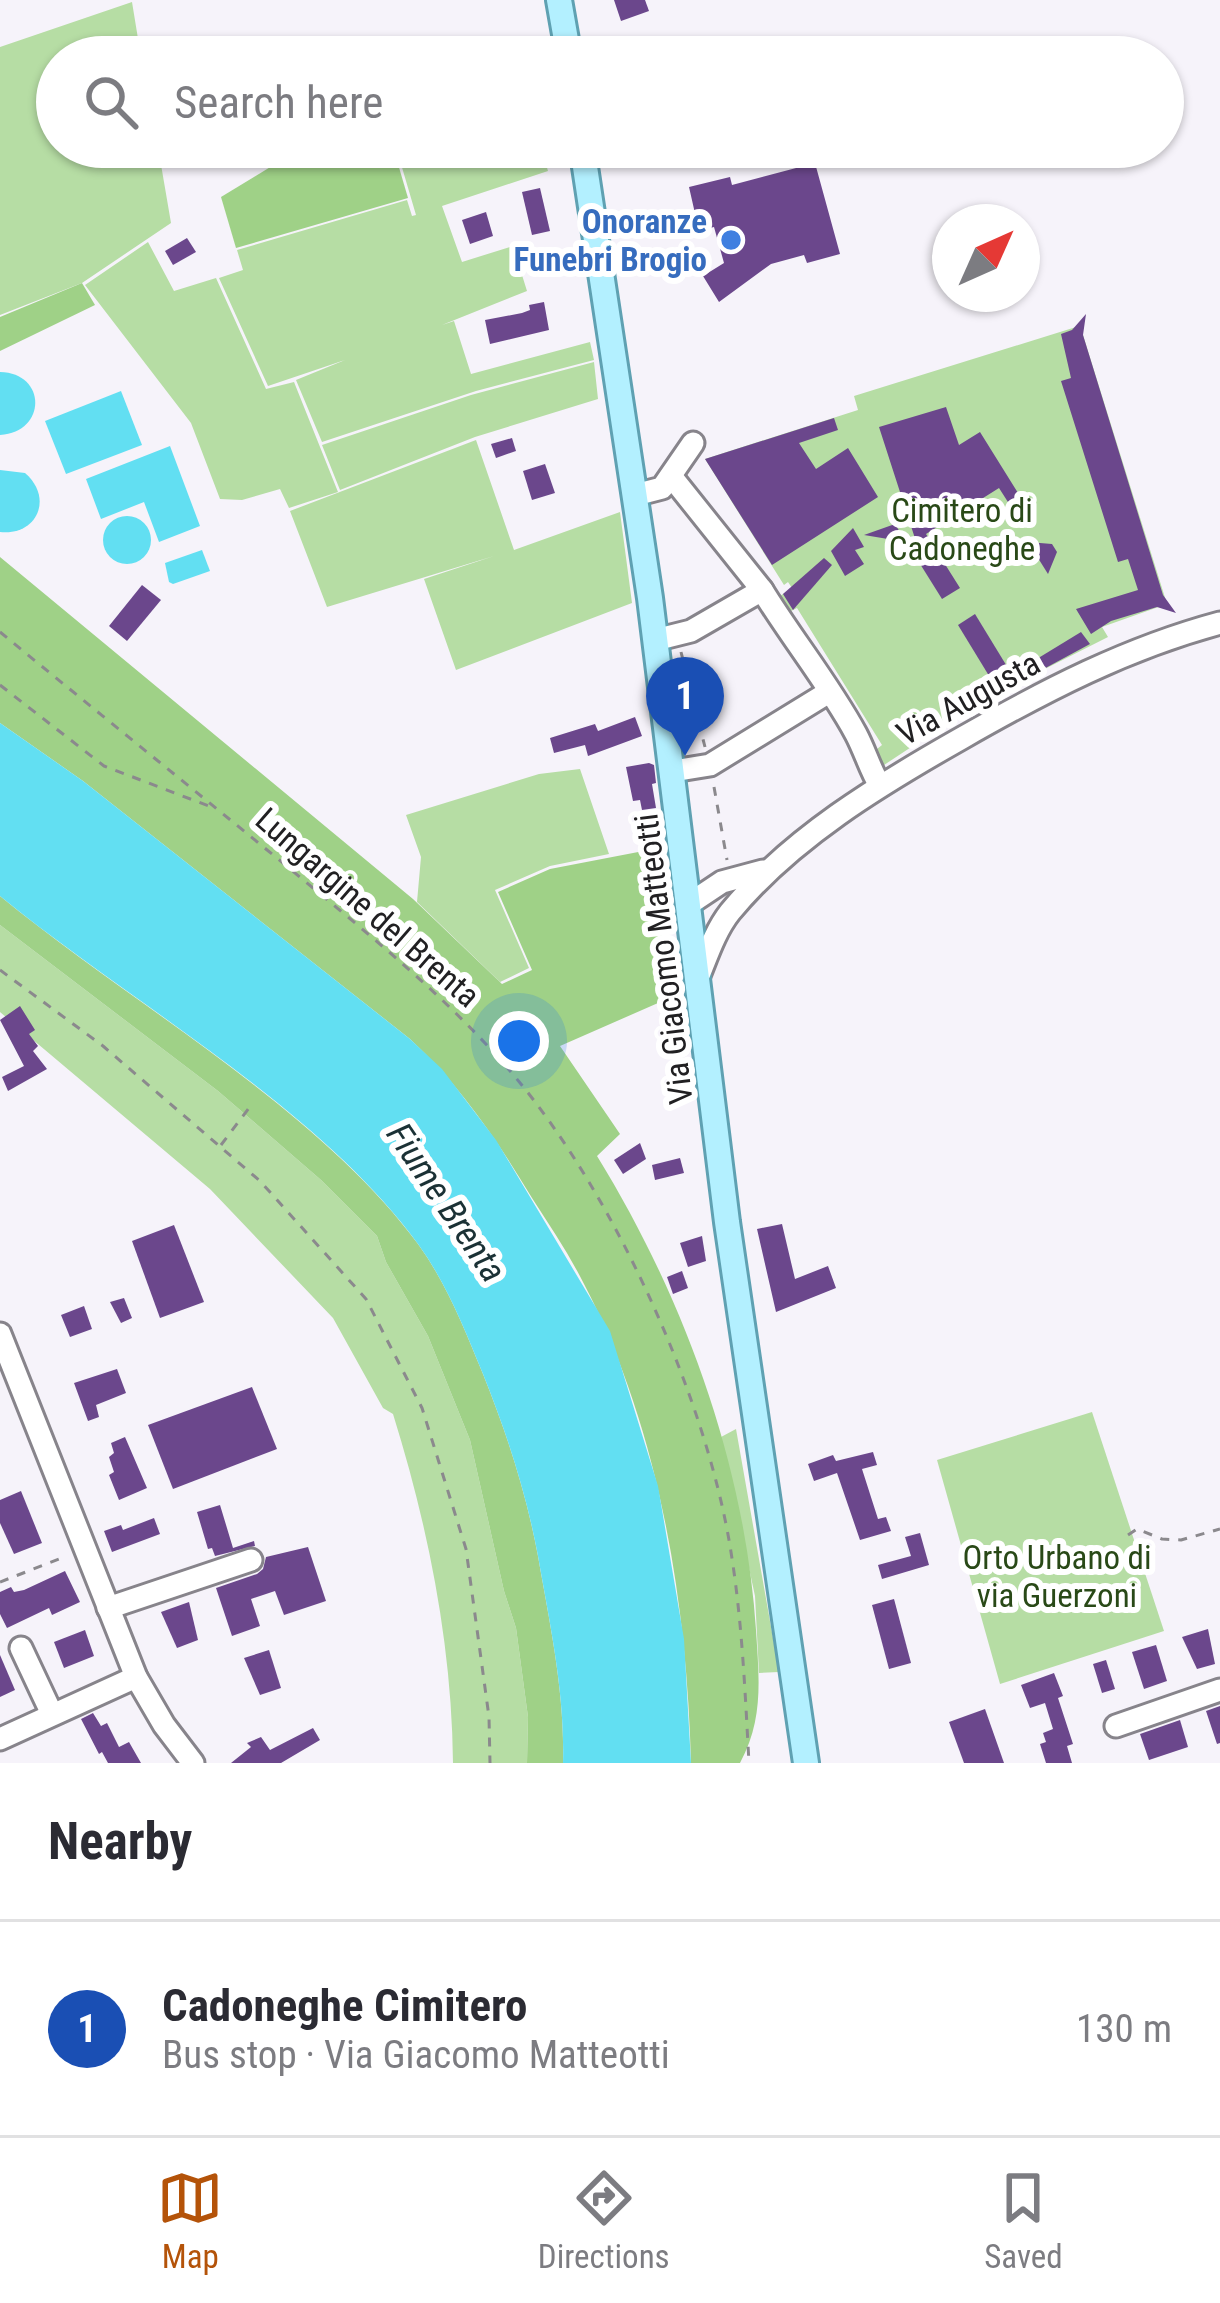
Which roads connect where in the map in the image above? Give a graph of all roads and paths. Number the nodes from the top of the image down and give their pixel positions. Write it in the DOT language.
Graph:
graph roads {
  1 [pos="560,0"];
  2 [pos="565,36"];
  3 [pos="585,168"];
  4 [pos="693,442"];
  5 [pos="671,476"];
  6 [pos="635,495"];
  7 [pos="762,590"];
  8 [pos="1220,623"];
  9 [pos="0,632"];
  10 [pos="655,640"];
  11 [pos="0,685"];
  12 [pos="830,692"];
  13 [pos="673,771"];
  14 [pos="712,779"];
  15 [pos="880,786"];
  16 [pos="218,809"];
  17 [pos="684,861"];
  18 [pos="769,869"];
  19 [pos="725,877"];
  20 [pos="689,904"];
  21 [pos="732,910"];
  22 [pos="0,970"];
  23 [pos="698,978"];
  24 [pos="252,1104"];
  25 [pos="220,1146"];
  26 [pos="0,1334"];
  27 [pos="1220,1529"];
  28 [pos="1128,1535"];
  29 [pos="85,1549"];
  30 [pos="251,1560"];
  31 [pos="0,1582"];
  32 [pos="108,1608"];
  33 [pos="21,1648"];
  34 [pos="136,1677"];
  35 [pos="1220,1690"];
  36 [pos="52,1714"];
  37 [pos="1115,1726"];
  38 [pos="0,1739"];
  39 [pos="193,1763"];
  40 [pos="490,1763"];
  41 [pos="749,1763"];
  42 [pos="806,1763"];
  1 -- 2 [label="main road"];
  3 -- 6 [label="main road, Via Giacomo Matteotti"];
  4 -- 5 [label="street"];
  5 -- 6 [label="street"];
  5 -- 7 [label="street"];
  6 -- 10 [label="main road, Via Giacomo Matteotti"];
  7 -- 10 [label="street"];
  7 -- 12 [label="street"];
  8 -- 15 [label="street, Via Augusta"];
  9 -- 16 [label="path, Lungargine del Brenta"];
  10 -- 13 [label="main road, Via Giacomo Matteotti"];
  11 -- 16 [label="path"];
  12 -- 13 [label="street"];
  12 -- 15 [label="street"];
  13 -- 17 [label="main road, Via Giacomo Matteotti"];
  14 -- 19 [label="path"];
  15 -- 18 [label="street, Via Augusta"];
  16 -- 41 [label="path, Lungargine del Brenta"];
  17 -- 19 [label="street"];
  17 -- 20 [label="main road, Via Giacomo Matteotti"];
  18 -- 19 [label="street, Via Augusta"];
  18 -- 21 [label="street, Via Augusta"];
  19 -- 20 [label="street, Via Augusta"];
  20 -- 21 [label="street"];
  20 -- 23 [label="main road, Via Giacomo Matteotti"];
  21 -- 23 [label="street, Via Augusta"];
  22 -- 25 [label="path"];
  23 -- 42 [label="main road, Via Giacomo Matteotti"];
  24 -- 25 [label="path"];
  25 -- 40 [label="path"];
  26 -- 29 [label="street"];
  27 -- 28 [label="path"];
  29 -- 31 [label="path"];
  29 -- 32 [label="street"];
  30 -- 32 [label="street"];
  32 -- 34 [label="street"];
  33 -- 36 [label="street"];
  34 -- 36 [label="street"];
  34 -- 39 [label="street"];
  35 -- 37 [label="street"];
  36 -- 38 [label="street"];
}
